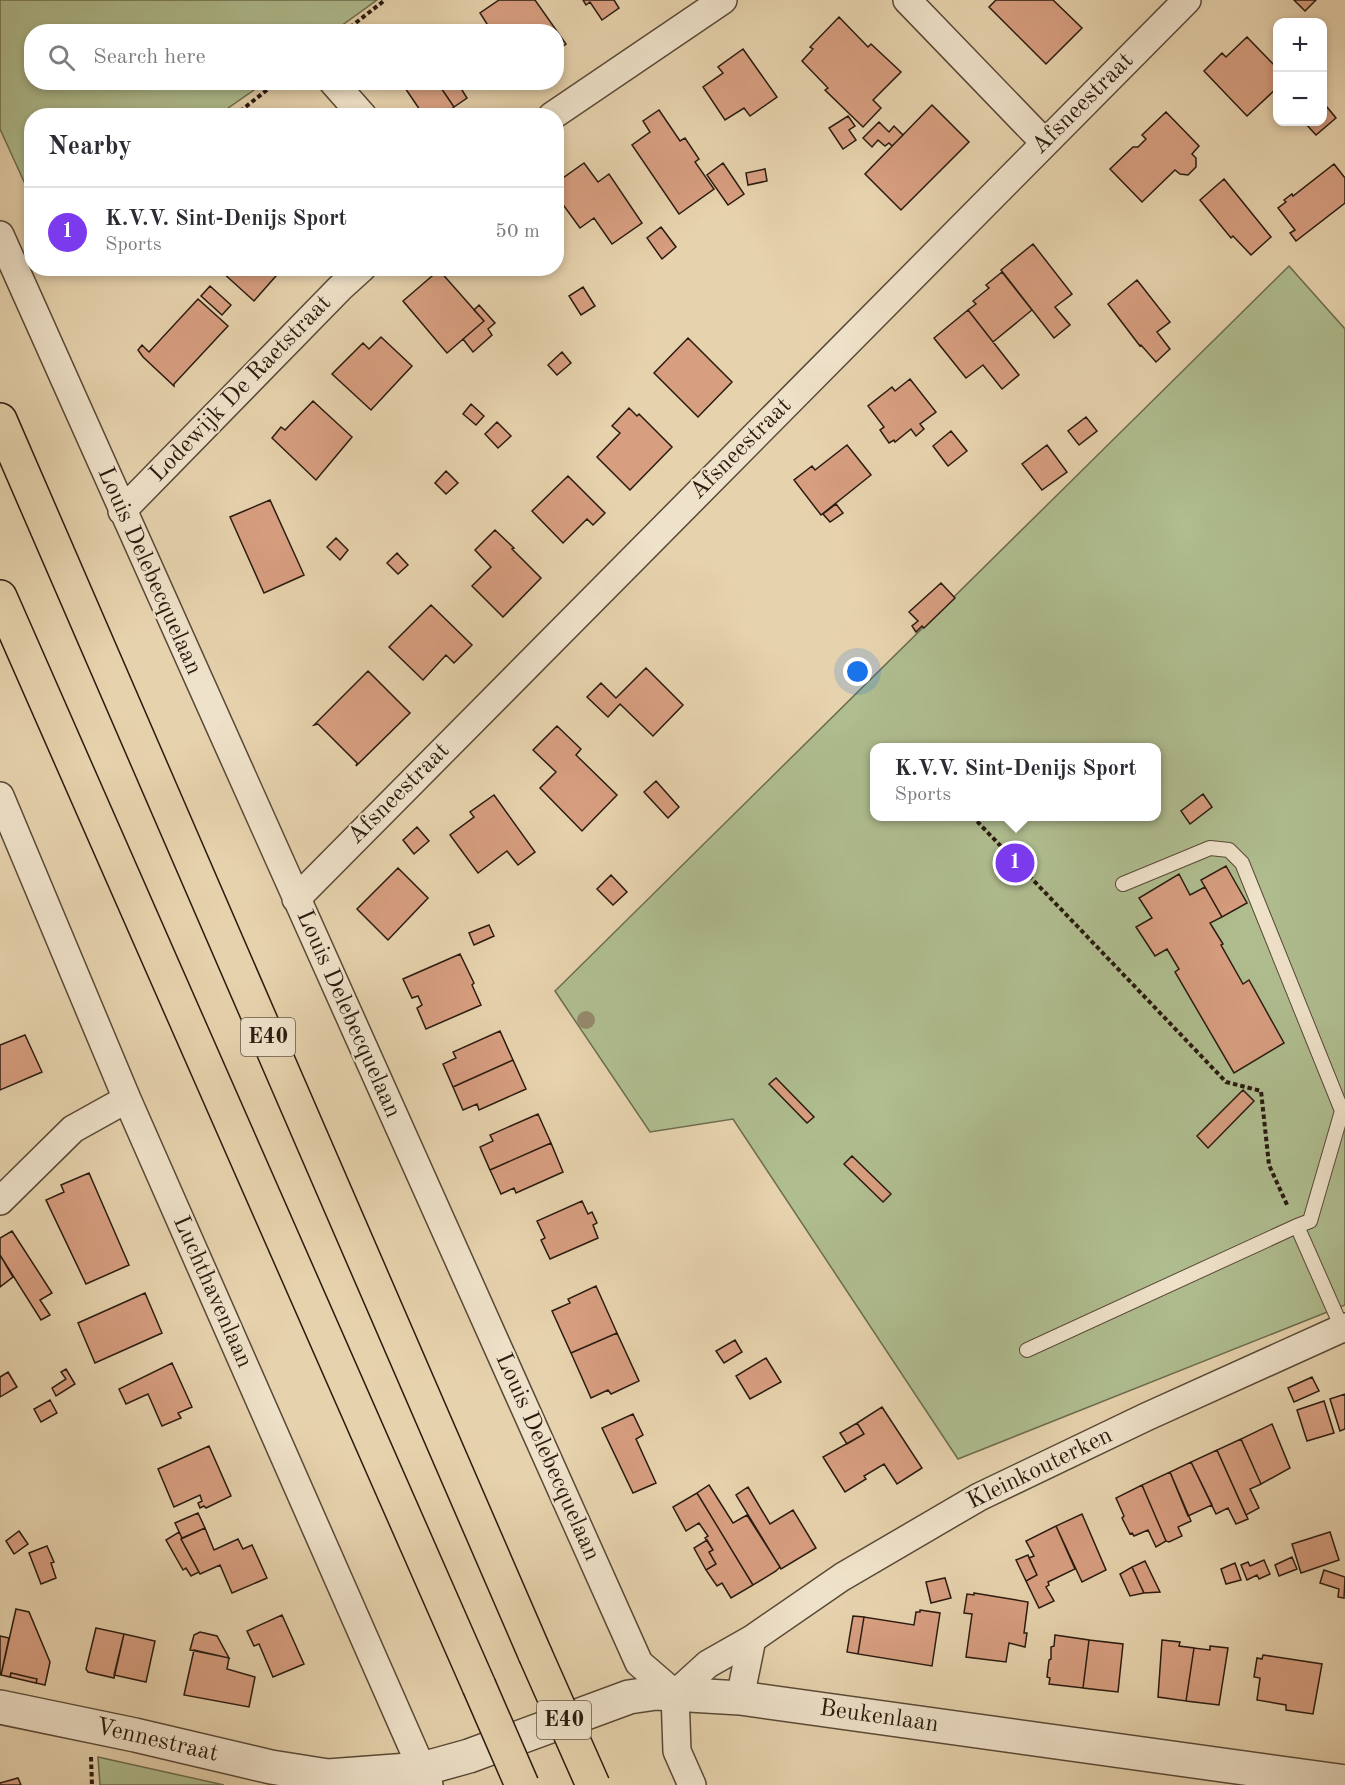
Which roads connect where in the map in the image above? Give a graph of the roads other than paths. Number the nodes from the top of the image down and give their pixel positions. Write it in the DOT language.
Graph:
graph roads {
  1 [pos="723,0"];
  2 [pos="907,0"];
  3 [pos="1188,0"];
  4 [pos="340,90"];
  5 [pos="356,108"];
  6 [pos="564,108"];
  7 [pos="1044,142"];
  8 [pos="0,235"];
  9 [pos="353,276"];
  10 [pos="0,420"];
  11 [pos="122,510"];
  12 [pos="0,597"];
  13 [pos="0,796"];
  14 [pos="1123,884"];
  15 [pos="296,898"];
  16 [pos="127,1100"];
  17 [pos="0,1201"];
  18 [pos="1297,1227"];
  19 [pos="1343,1327"];
  20 [pos="1027,1350"];
  21 [pos="752,1640"];
  22 [pos="675,1694"];
  23 [pos="740,1698"];
  24 [pos="0,1707"];
  25 [pos="426,1777"];
  26 [pos="1345,1782"];
  27 [pos="522,1785"];
  28 [pos="593,1785"];
  29 [pos="692,1785"];
  1 -- 6 [label="street"];
  2 -- 7 [label="street"];
  3 -- 7 [label="street, Afsneestraat"];
  4 -- 5 [label="street"];
  7 -- 15 [label="street, Afsneestraat"];
  8 -- 11 [label="street, Louis Delebecquelaan"];
  9 -- 11 [label="street, Lodewijk De Raetstraat"];
  10 -- 28 [label="highway, E40, bridge"];
  11 -- 15 [label="street, Louis Delebecquelaan"];
  12 -- 27 [label="highway, E40, bridge"];
  13 -- 16 [label="street, Luchthavenlaan"];
  14 -- 18 [label="lane"];
  15 -- 22 [label="street, Louis Delebecquelaan"];
  16 -- 17 [label="street"];
  16 -- 25 [label="street, Luchthavenlaan"];
  18 -- 19 [label="lane"];
  18 -- 20 [label="lane"];
  19 -- 21 [label="street, Kleinkouterken"];
  21 -- 22 [label="street, Kleinkouterken"];
  21 -- 23 [label="street"];
  22 -- 23 [label="street, Beukenlaan"];
  22 -- 25 [label="street, Beukenlaan"];
  22 -- 29 [label="street"];
  23 -- 26 [label="street, Beukenlaan"];
  24 -- 25 [label="street, Vennestraat"];
}
